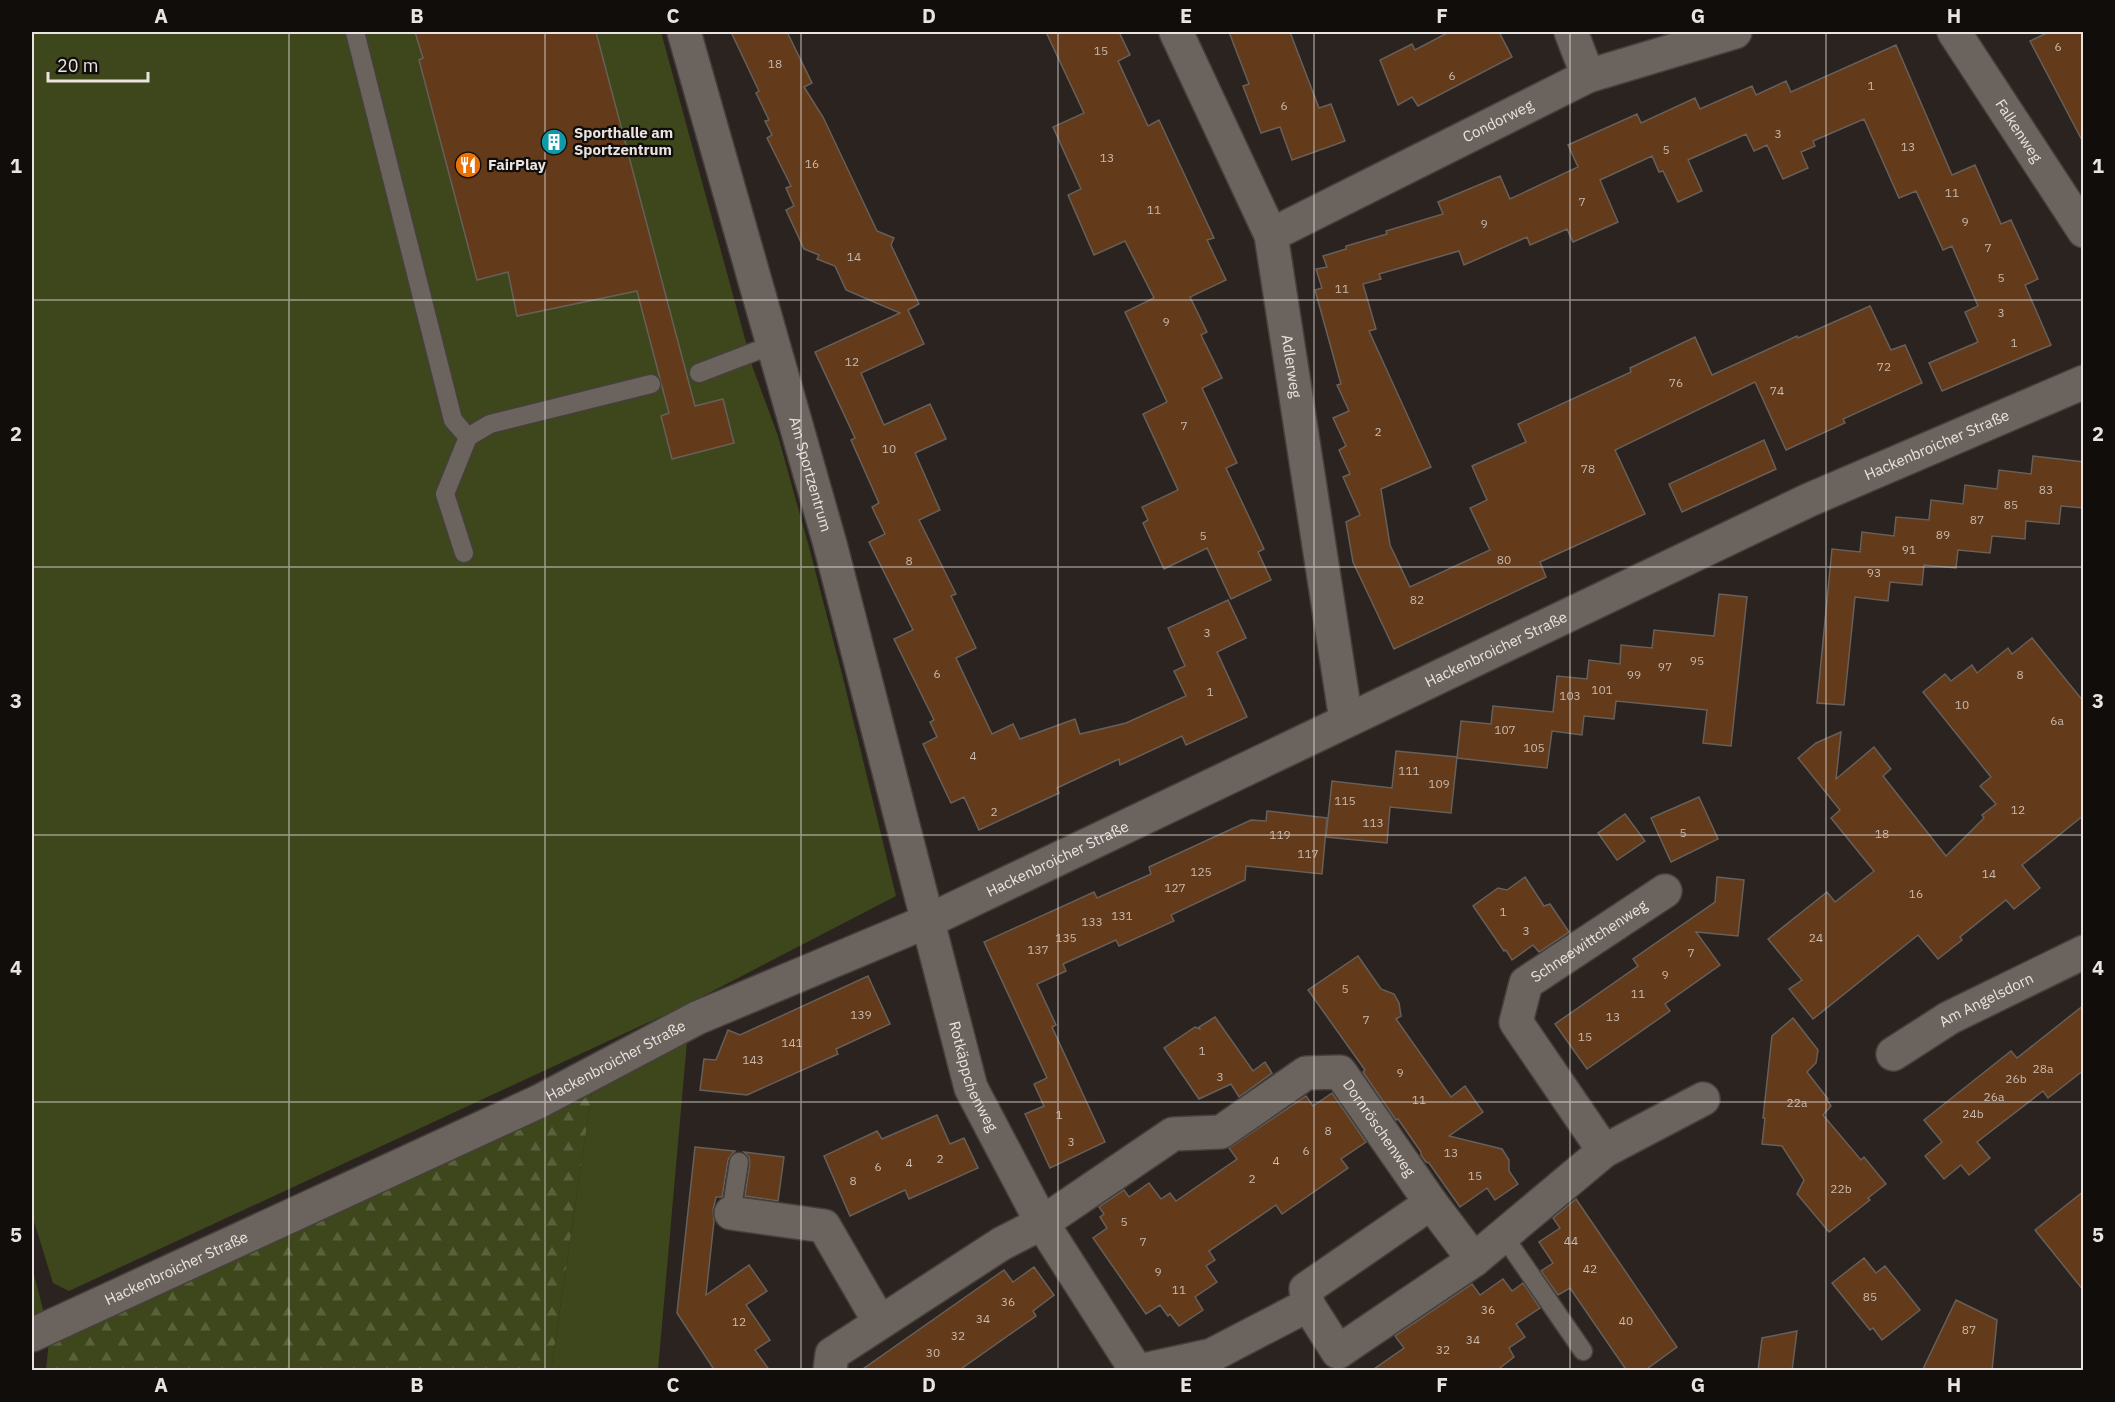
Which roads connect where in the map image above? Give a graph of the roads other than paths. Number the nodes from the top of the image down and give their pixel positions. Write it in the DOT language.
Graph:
graph roads {
  1 [pos="355,32"];
  2 [pos="684,32"];
  3 [pos="1176,32"];
  4 [pos="1571,32"];
  5 [pos="1736,32"];
  6 [pos="1954,32"];
  7 [pos="1588,76"];
  8 [pos="2084,231"];
  9 [pos="1270,235"];
  10 [pos="772,345"];
  11 [pos="699,373"];
  12 [pos="2084,382"];
  13 [pos="651,384"];
  14 [pos="468,437"];
  15 [pos="464,553"];
  16 [pos="1346,720"];
  17 [pos="1665,891"];
  18 [pos="928,921"];
  19 [pos="2084,952"];
  20 [pos="1893,1054"];
  21 [pos="1702,1099"];
  22 [pos="1604,1151"];
  23 [pos="739,1162"];
  24 [pos="1431,1203"];
  25 [pos="731,1213"];
  26 [pos="1042,1223"];
  27 [pos="1503,1235"];
  28 [pos="1474,1260"];
  29 [pos="1308,1305"];
  30 [pos="879,1322"];
  31 [pos="32,1335"];
  32 [pos="1583,1351"];
  33 [pos="1345,1362"];
  34 [pos="830,1371"];
  35 [pos="1136,1371"];
  36 [pos="1143,1371"];
  1 -- 14 [label="lane"];
  2 -- 10 [label="street, Am Sportzentrum"];
  3 -- 9 [label="street, Adlerweg"];
  4 -- 7 [label="street"];
  5 -- 7 [label="street, Condorweg"];
  6 -- 8 [label="street, Falkenweg"];
  7 -- 9 [label="street, Condorweg"];
  9 -- 16 [label="street, Adlerweg"];
  10 -- 11 [label="lane"];
  10 -- 18 [label="street, Am Sportzentrum"];
  12 -- 16 [label="street, Hackenbroicher Straße"];
  13 -- 14 [label="lane"];
  14 -- 15 [label="lane"];
  16 -- 18 [label="street, Hackenbroicher Straße"];
  17 -- 22 [label="street, Schneewittchenweg"];
  18 -- 26 [label="street, Rotkäppchenweg"];
  18 -- 31 [label="street, Hackenbroicher Straße"];
  19 -- 20 [label="street, Am Angelsdorn"];
  21 -- 22 [label="street"];
  22 -- 27 [label="street"];
  23 -- 25 [label="lane"];
  24 -- 26 [label="street, Dornröschenweg"];
  24 -- 28 [label="street, Dornröschenweg"];
  24 -- 29 [label="street"];
  25 -- 30 [label="street"];
  26 -- 30 [label="street"];
  26 -- 35 [label="street, Rotkäppchenweg"];
  27 -- 28 [label="street"];
  27 -- 32 [label="lane"];
  28 -- 33 [label="street"];
  29 -- 33 [label="street"];
  29 -- 36 [label="street"];
  30 -- 34 [label="street"];
}
